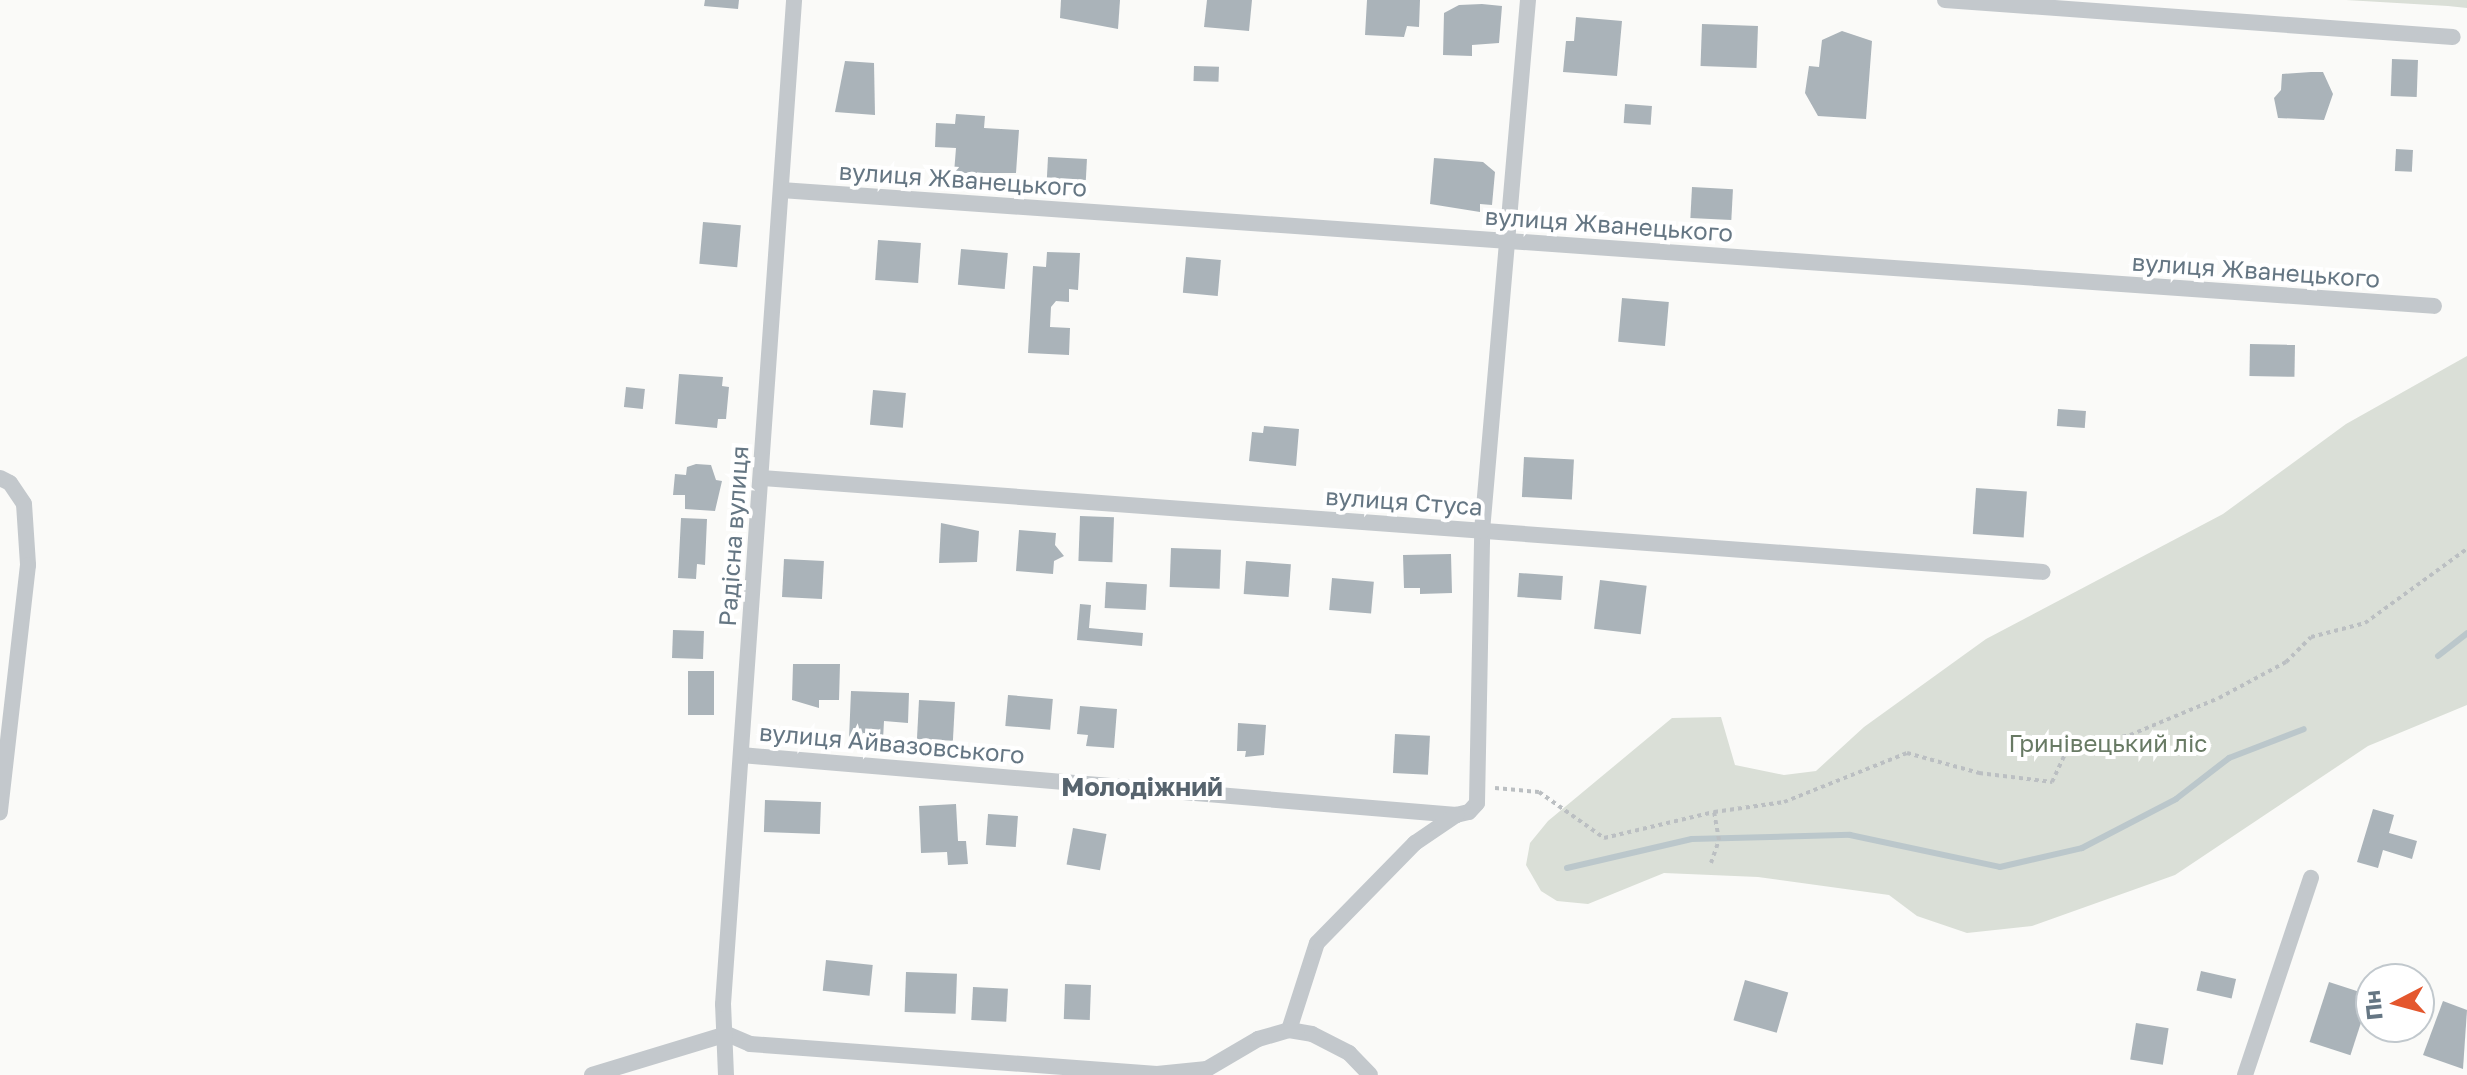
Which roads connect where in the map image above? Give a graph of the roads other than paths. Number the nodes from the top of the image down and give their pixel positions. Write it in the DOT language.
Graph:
graph roads {
  1 [pos="794,0"];
  2 [pos="1528,0"];
  3 [pos="1945,0"];
  4 [pos="2453,37"];
  5 [pos="781,190"];
  6 [pos="1507,241"];
  7 [pos="2434,306"];
  8 [pos="0,478"];
  9 [pos="761,478"];
  10 [pos="1482,531"];
  11 [pos="2043,572"];
  12 [pos="741,755"];
  13 [pos="0,812"];
  14 [pos="1463,814"];
  15 [pos="2311,878"];
  16 [pos="1289,1030"];
  17 [pos="727,1034"];
  18 [pos="727,1067"];
  19 [pos="1206,1072"];
  20 [pos="592,1075"];
  21 [pos="738,1075"];
  22 [pos="1370,1075"];
  23 [pos="2245,1075"];
  1 -- 5 [label="street, Радісна вулиця"];
  2 -- 6 [label="street"];
  3 -- 4 [label="street"];
  5 -- 6 [label="street, вулиця Жванецького"];
  5 -- 9 [label="street, Радісна вулиця"];
  6 -- 7 [label="street, вулиця Жванецького"];
  6 -- 10 [label="street"];
  8 -- 13 [label="street"];
  9 -- 10 [label="street, вулиця Стуса"];
  9 -- 12 [label="street, Радісна вулиця"];
  10 -- 11 [label="street, вулиця Стуса"];
  10 -- 14 [label="street"];
  12 -- 14 [label="street, вулиця Айвазовського"];
  12 -- 17 [label="street, Радісна вулиця"];
  14 -- 16 [label="street"];
  15 -- 23 [label="street"];
  16 -- 19 [label="street"];
  16 -- 22 [label="street"];
  17 -- 18 [label="street, Радісна вулиця"];
  17 -- 19 [label="street"];
  17 -- 20 [label="street"];
  18 -- 21 [label="street"];
}
